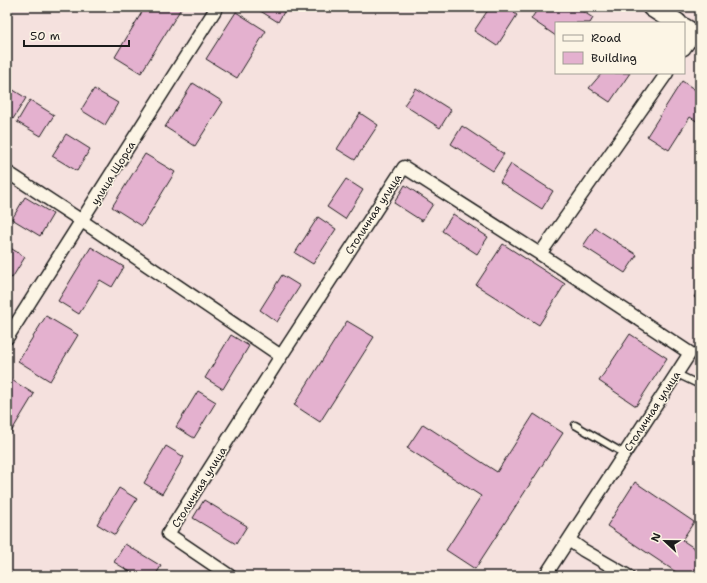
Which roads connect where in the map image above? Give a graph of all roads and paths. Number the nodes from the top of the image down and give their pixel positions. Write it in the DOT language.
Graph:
graph roads {
  1 [pos="217,7"];
  2 [pos="652,7"];
  3 [pos="675,22"];
  4 [pos="666,74"];
  5 [pos="7,172"];
  6 [pos="82,221"];
  7 [pos="540,254"];
  8 [pos="7,338"];
  9 [pos="281,356"];
  10 [pos="677,374"];
  11 [pos="700,385"];
  12 [pos="575,425"];
  13 [pos="625,454"];
  14 [pos="569,540"];
  15 [pos="230,576"];
  16 [pos="545,576"];
  17 [pos="628,576"];
  1 -- 6 [label="street, улица Щорса"];
  2 -- 3 [label="main road"];
  4 -- 7 [label="street"];
  5 -- 6 [label="street"];
  6 -- 8 [label="street, улица Щорса"];
  6 -- 9 [label="street"];
  7 -- 9 [label="street, Столичная улица"];
  7 -- 10 [label="street, Столичная улица"];
  9 -- 15 [label="street, Столичная улица"];
  10 -- 11 [label="lane"];
  10 -- 13 [label="street, Столичная улица"];
  12 -- 13 [label="lane"];
  13 -- 14 [label="street, Столичная улица"];
  14 -- 16 [label="street, Столичная улица"];
  14 -- 17 [label="street"];
}
